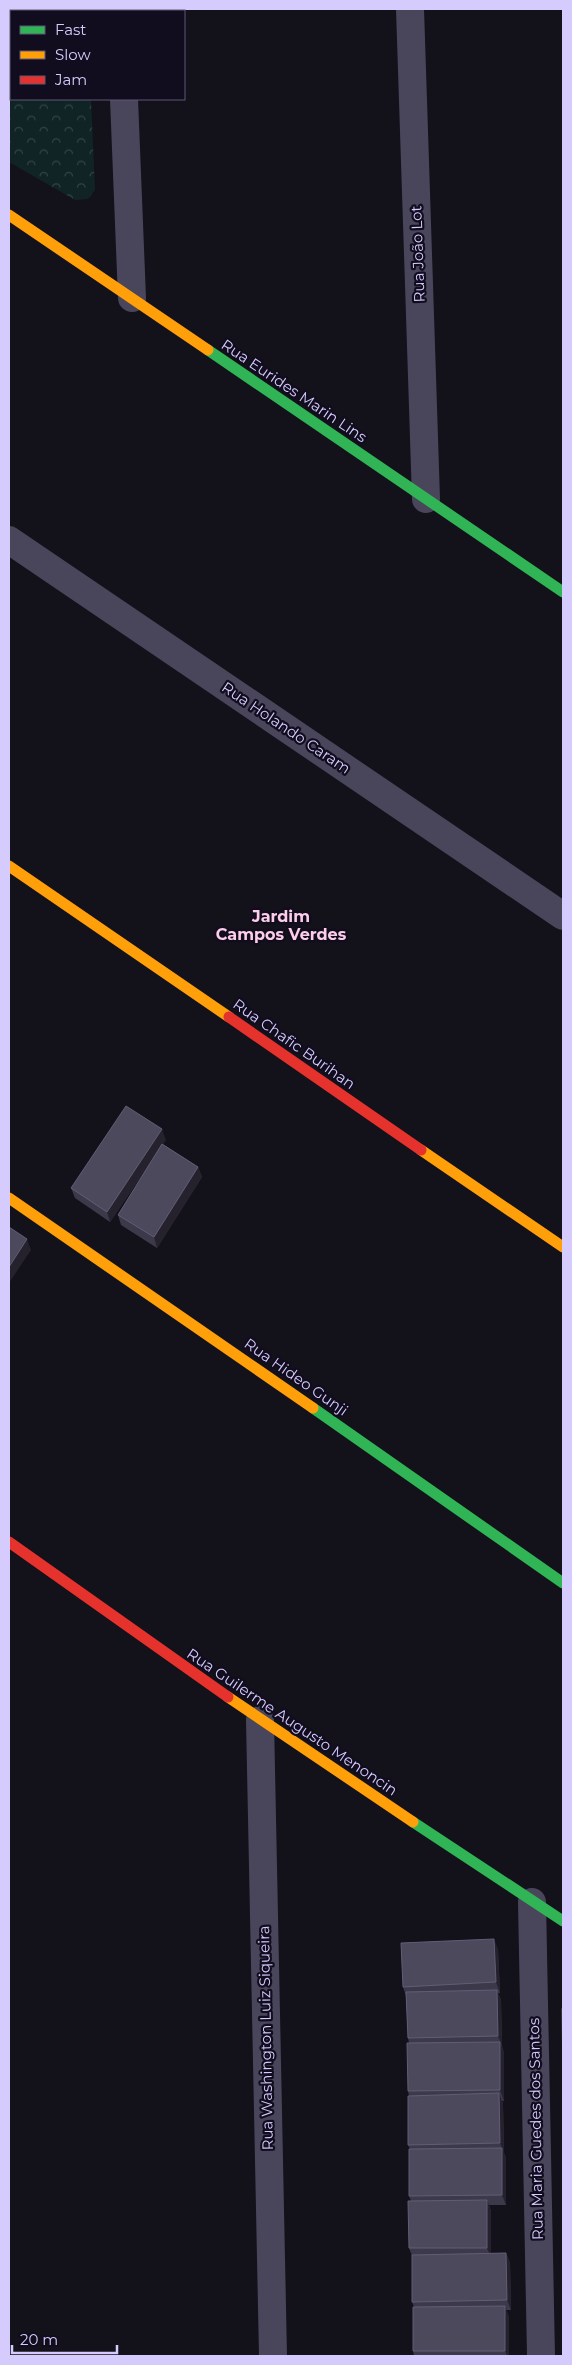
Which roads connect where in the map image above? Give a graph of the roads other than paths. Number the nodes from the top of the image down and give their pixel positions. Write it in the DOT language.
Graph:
graph roads {
  1 [pos="410,9"];
  2 [pos="124,100"];
  3 [pos="9,215"];
  4 [pos="132,298"];
  5 [pos="426,499"];
  6 [pos="9,540"];
  7 [pos="563,592"];
  8 [pos="9,866"];
  9 [pos="563,916"];
  10 [pos="9,1198"];
  11 [pos="563,1247"];
  12 [pos="9,1542"];
  13 [pos="563,1584"];
  14 [pos="260,1720"];
  15 [pos="532,1902"];
  16 [pos="563,1921"];
  17 [pos="273,2356"];
  18 [pos="541,2356"];
  1 -- 5 [label="street, Rua João Lot"];
  2 -- 4 [label="street"];
  3 -- 4 [label="street, Rua Eurides Marin Lins"];
  4 -- 5 [label="street, Rua Eurides Marin Lins"];
  5 -- 7 [label="street, Rua Eurides Marin Lins"];
  6 -- 9 [label="street, Rua Holando Caram"];
  8 -- 11 [label="street, Rua Chafic Burihan"];
  10 -- 13 [label="street, Rua Hideo Gunji"];
  12 -- 14 [label="street, Rua Guilerme Augusto Menoncin"];
  14 -- 15 [label="street, Rua Guilerme Augusto Menoncin"];
  14 -- 17 [label="street, Rua Washington Luiz Siqueira"];
  15 -- 16 [label="street, Rua Guilerme Augusto Menoncin"];
  15 -- 18 [label="street, Rua Maria Guedes dos Santos"];
}
